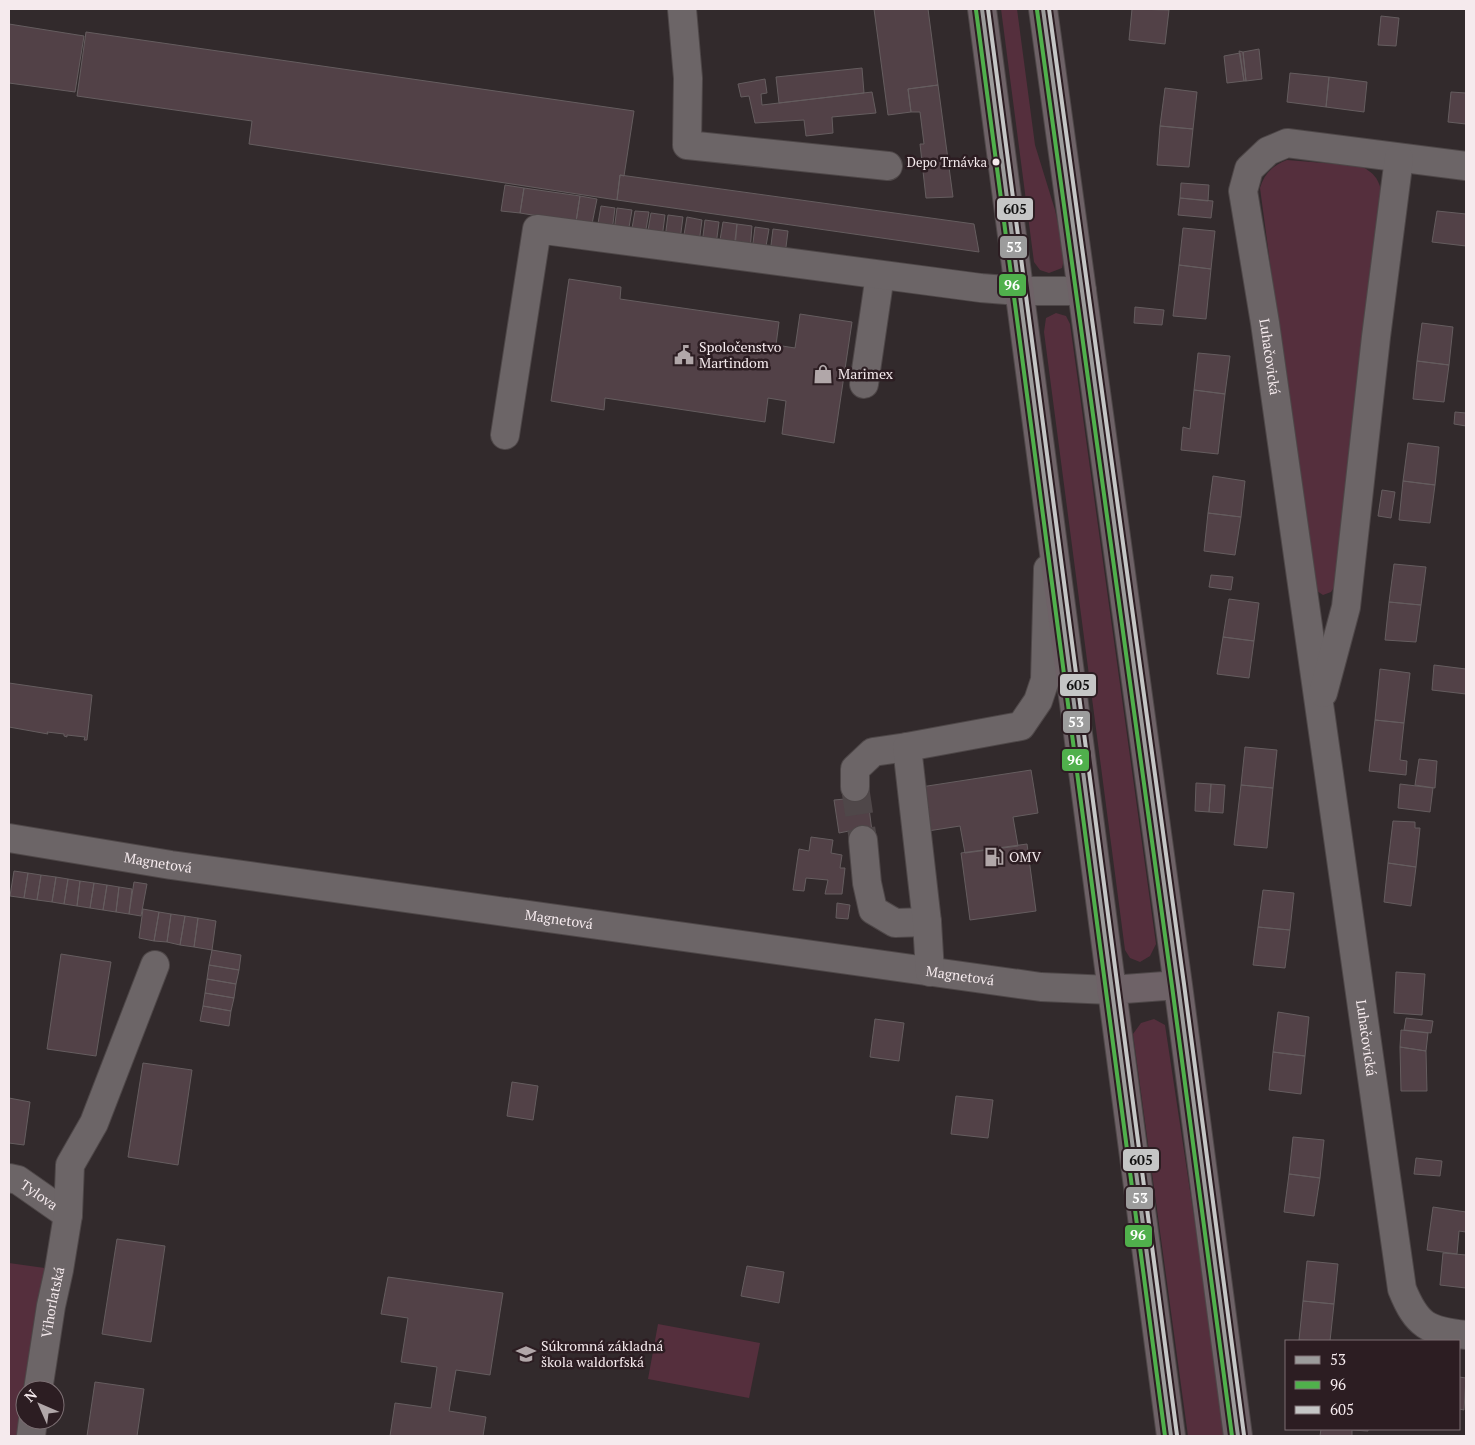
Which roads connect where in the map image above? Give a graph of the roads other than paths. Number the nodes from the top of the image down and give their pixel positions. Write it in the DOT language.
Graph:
graph roads {
  1 [pos="682,9"];
  2 [pos="982,9"];
  3 [pos="1043,9"];
  4 [pos="1399,158"];
  5 [pos="888,166"];
  6 [pos="1466,166"];
  7 [pos="880,275"];
  8 [pos="1082,291"];
  9 [pos="1019,292"];
  10 [pos="864,384"];
  11 [pos="506,435"];
  12 [pos="1049,520"];
  13 [pos="1320,703"];
  14 [pos="907,747"];
  15 [pos="855,787"];
  16 [pos="9,838"];
  17 [pos="863,840"];
  18 [pos="927,922"];
  19 [pos="155,965"];
  20 [pos="930,972"];
  21 [pos="1178,985"];
  22 [pos="1111,990"];
  23 [pos="9,1178"];
  24 [pos="68,1215"];
  25 [pos="1466,1335"];
  26 [pos="40,1380"];
  27 [pos="1171,1436"];
  28 [pos="1238,1436"];
  1 -- 5 [label="street"];
  2 -- 9 [label="main road"];
  3 -- 8 [label="main road"];
  4 -- 6 [label="street, Luhačovická"];
  4 -- 13 [label="street, Luhačovická"];
  4 -- 13 [label="street, Luhačovická"];
  7 -- 9 [label="street"];
  7 -- 10 [label="street"];
  7 -- 11 [label="street"];
  8 -- 9 [label="street"];
  8 -- 21 [label="main road"];
  9 -- 12 [label="main road"];
  12 -- 14 [label="street"];
  12 -- 22 [label="main road"];
  13 -- 25 [label="street, Luhačovická"];
  14 -- 15 [label="street"];
  14 -- 18 [label="street"];
  16 -- 20 [label="street, Magnetová"];
  17 -- 18 [label="street"];
  18 -- 20 [label="street"];
  19 -- 24 [label="street, Vihorlatská"];
  20 -- 22 [label="street, Magnetová"];
  21 -- 22 [label="main road"];
  21 -- 28 [label="main road"];
  22 -- 27 [label="main road"];
  23 -- 24 [label="street, Tylova"];
  24 -- 26 [label="street, Vihorlatská"];
}
